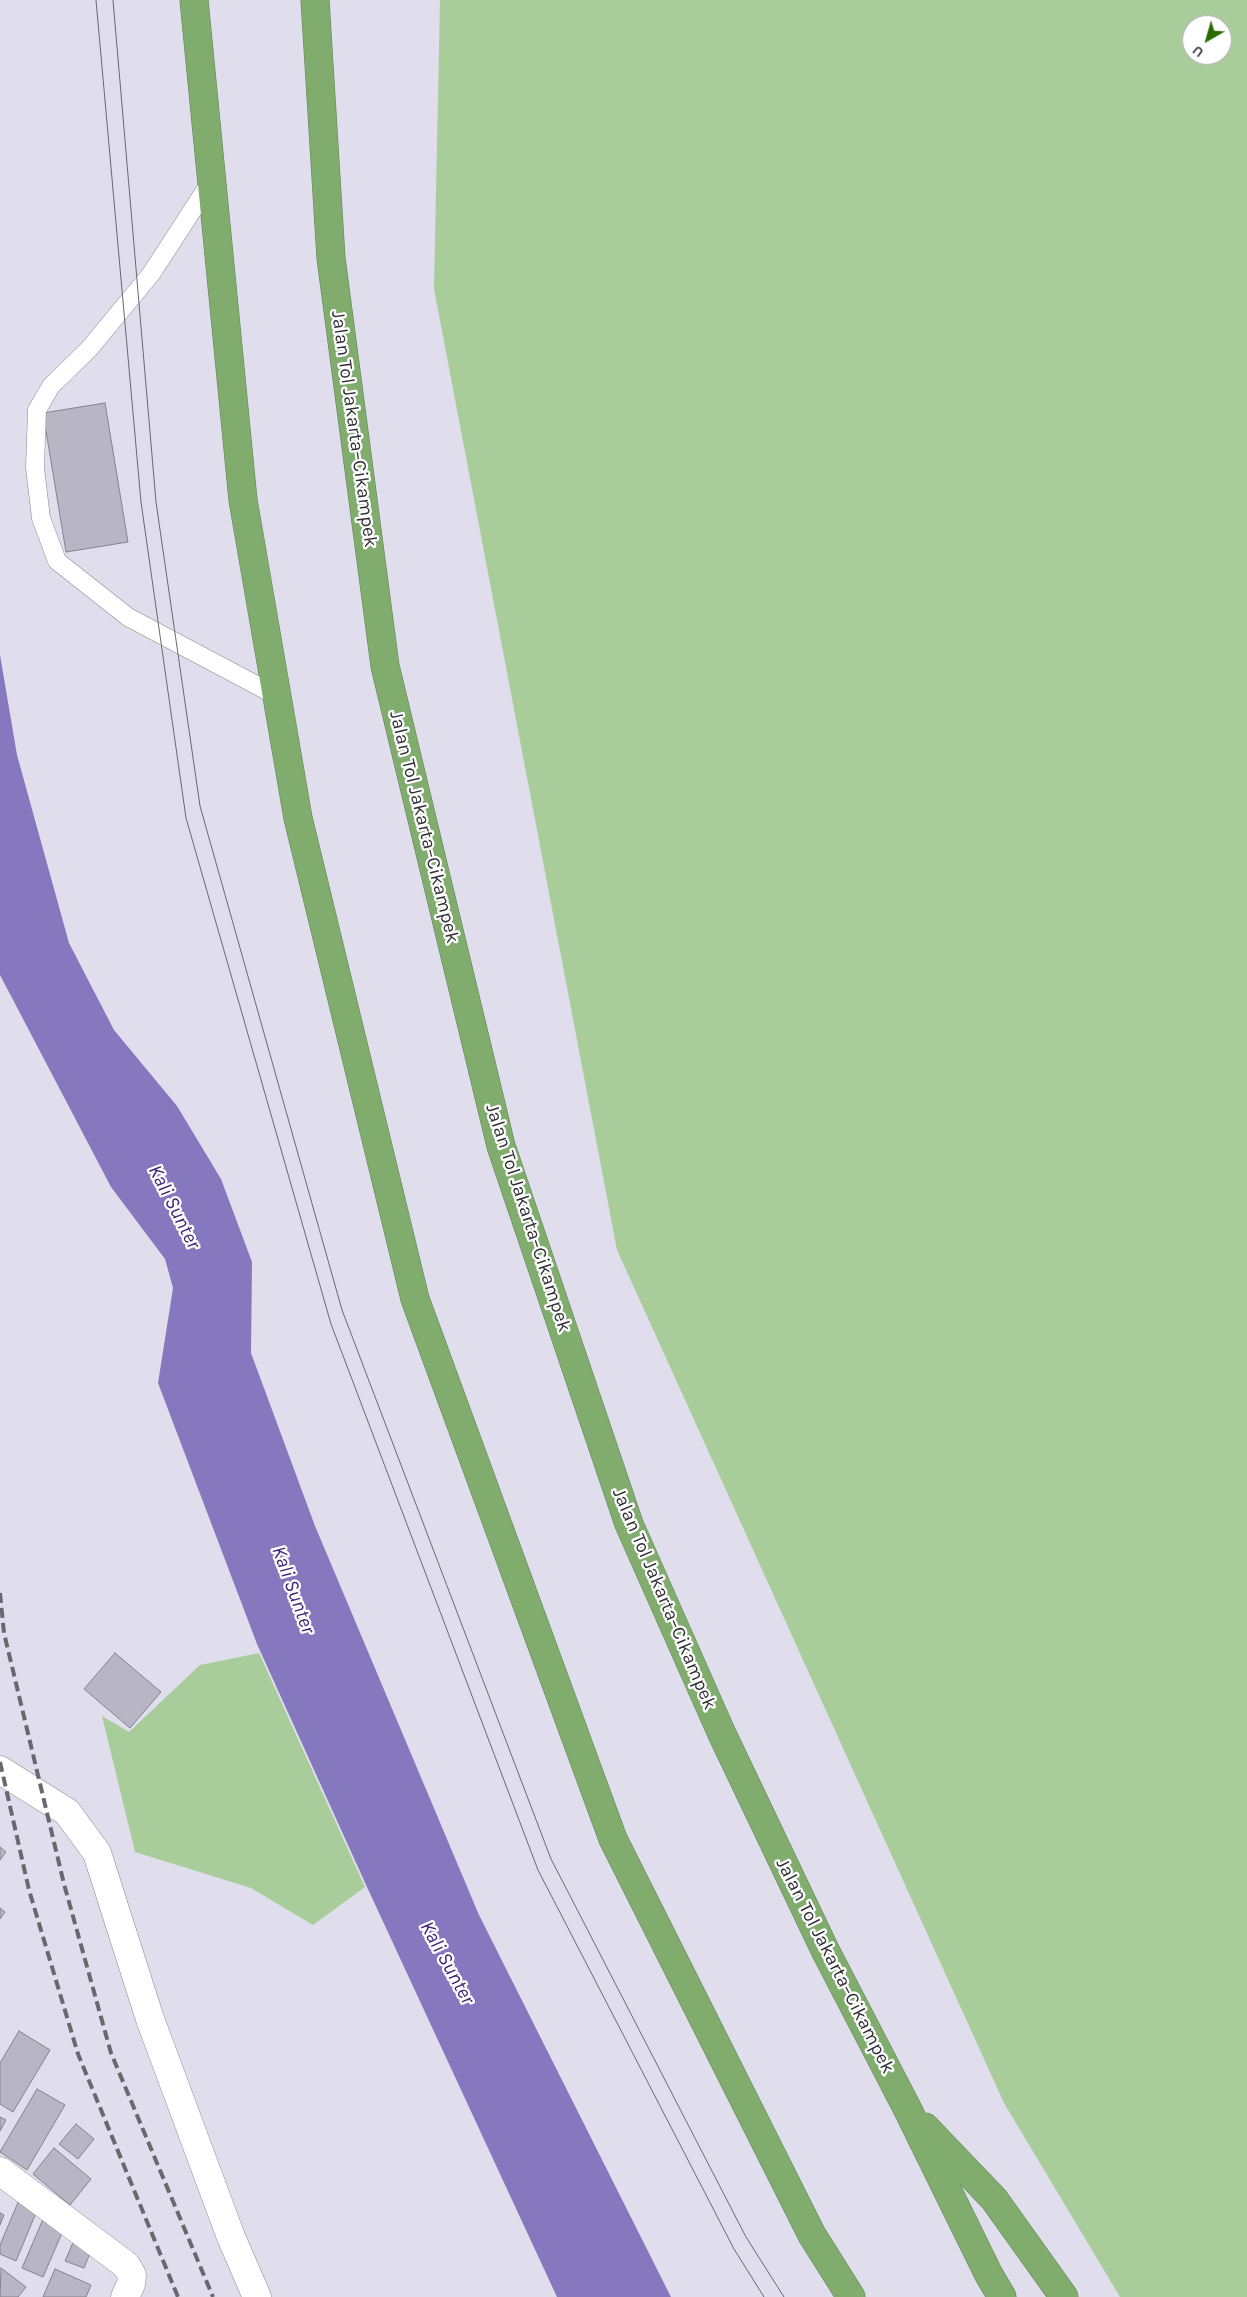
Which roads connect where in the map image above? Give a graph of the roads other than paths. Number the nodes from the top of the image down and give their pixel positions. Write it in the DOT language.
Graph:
graph roads {
  1 [pos="194,0"];
  2 [pos="315,0"];
  3 [pos="212,180"];
  4 [pos="277,696"];
  5 [pos="0,1770"];
  6 [pos="907,2108"];
  7 [pos="0,2172"];
  8 [pos="129,2286"];
  9 [pos="257,2297"];
  10 [pos="851,2297"];
  11 [pos="1002,2297"];
  12 [pos="1064,2297"];
  1 -- 3 [label="highway"];
  2 -- 6 [label="highway, Jalan Tol Jakarta–Cikampek"];
  3 -- 4 [label="highway"];
  3 -- 4 [label="lane"];
  4 -- 10 [label="highway"];
  5 -- 9 [label="street"];
  6 -- 11 [label="highway, Jalan Tol Jakarta–Cikampek"];
  6 -- 12 [label="highway"];
  7 -- 8 [label="street"];
}
